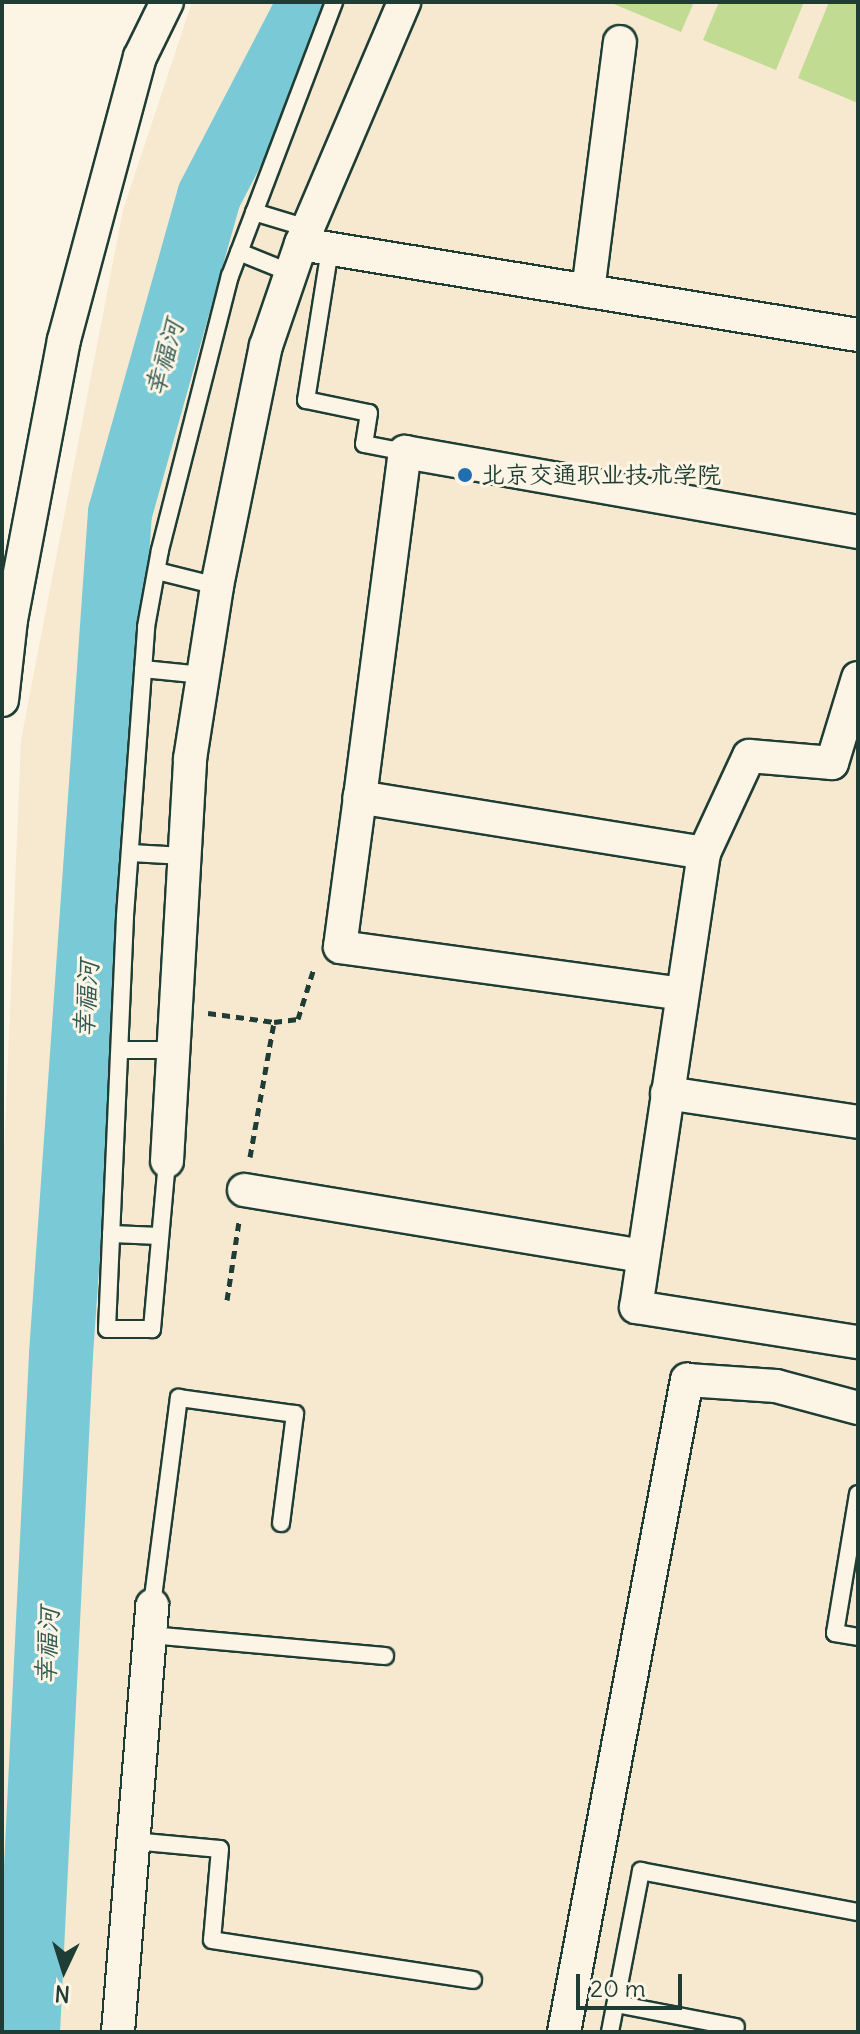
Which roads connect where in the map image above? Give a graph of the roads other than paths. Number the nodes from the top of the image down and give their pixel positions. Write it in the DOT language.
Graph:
graph roads {
  1 [pos="167,2"];
  2 [pos="334,2"];
  3 [pos="404,2"];
  4 [pos="620,42"];
  5 [pos="254,212"];
  6 [pos="307,249"];
  7 [pos="239,252"];
  8 [pos="588,291"];
  9 [pos="858,335"];
  10 [pos="405,452"];
  11 [pos="858,532"];
  12 [pos="157,571"];
  13 [pos="217,586"];
  14 [pos="143,669"];
  15 [pos="203,675"];
  16 [pos="858,678"];
  17 [pos="2,700"];
  18 [pos="845,766"];
  19 [pos="360,797"];
  20 [pos="130,853"];
  21 [pos="704,853"];
  22 [pos="185,856"];
  23 [pos="682,994"];
  24 [pos="120,1050"];
  25 [pos="173,1050"];
  26 [pos="667,1093"];
  27 [pos="858,1122"];
  28 [pos="167,1161"];
  29 [pos="244,1190"];
  30 [pos="111,1234"];
  31 [pos="160,1236"];
  32 [pos="643,1256"];
  33 [pos="858,1342"];
  34 [pos="858,1408"];
  35 [pos="858,1494"];
  36 [pos="281,1523"];
  37 [pos="151,1620"];
  38 [pos="858,1637"];
  39 [pos="385,1656"];
  40 [pos="133,1841"];
  41 [pos="858,1912"];
  42 [pos="473,1980"];
  43 [pos="616,2004"];
  44 [pos="736,2027"];
  45 [pos="118,2032"];
  46 [pos="564,2032"];
  47 [pos="610,2032"];
  1 -- 17 [label="street"];
  2 -- 5 [label="lane"];
  3 -- 6 [label="street"];
  4 -- 8 [label="street"];
  5 -- 6 [label="lane"];
  5 -- 7 [label="lane"];
  6 -- 7 [label="lane"];
  6 -- 8 [label="street"];
  6 -- 10 [label="lane"];
  6 -- 13 [label="street"];
  7 -- 12 [label="lane"];
  8 -- 9 [label="street"];
  10 -- 11 [label="street"];
  10 -- 19 [label="street"];
  12 -- 13 [label="lane"];
  12 -- 14 [label="lane"];
  13 -- 15 [label="street"];
  14 -- 15 [label="lane"];
  14 -- 20 [label="lane"];
  15 -- 22 [label="street"];
  16 -- 18 [label="street"];
  18 -- 21 [label="street"];
  19 -- 21 [label="street"];
  19 -- 23 [label="street"];
  20 -- 22 [label="lane"];
  20 -- 24 [label="lane"];
  21 -- 23 [label="street"];
  22 -- 25 [label="street"];
  23 -- 26 [label="street"];
  24 -- 25 [label="lane"];
  24 -- 30 [label="lane"];
  25 -- 28 [label="street"];
  26 -- 27 [label="street"];
  26 -- 32 [label="street"];
  28 -- 31 [label="lane"];
  29 -- 32 [label="street"];
  30 -- 31 [label="lane"];
  30 -- 31 [label="lane"];
  32 -- 33 [label="street"];
  34 -- 46 [label="street"];
  35 -- 38 [label="lane"];
  36 -- 37 [label="lane"];
  37 -- 39 [label="lane"];
  37 -- 40 [label="street"];
  40 -- 42 [label="lane"];
  40 -- 45 [label="street"];
  41 -- 43 [label="lane"];
  43 -- 44 [label="lane"];
  43 -- 47 [label="lane"];
}
